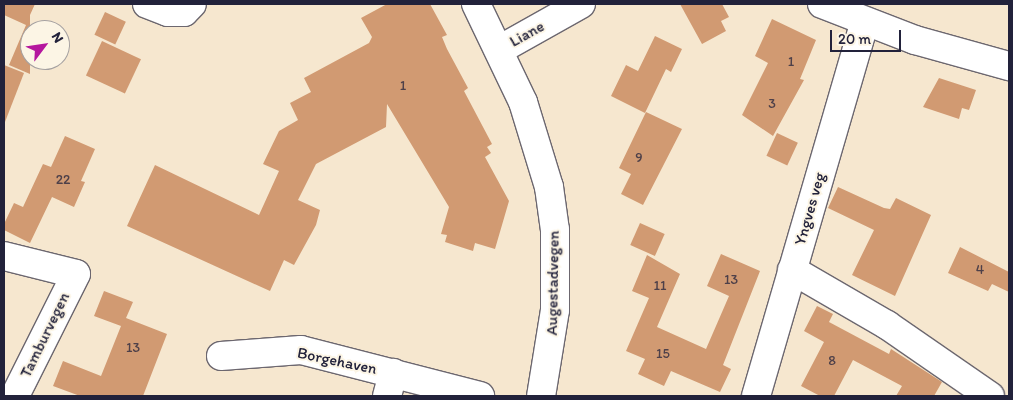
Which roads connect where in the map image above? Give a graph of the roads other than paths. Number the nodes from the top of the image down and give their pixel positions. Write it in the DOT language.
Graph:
graph roads {
  1 [pos="147,4"];
  2 [pos="192,4"];
  3 [pos="476,4"];
  4 [pos="581,4"];
  5 [pos="822,4"];
  6 [pos="865,22"];
  7 [pos="499,50"];
  8 [pos="1009,66"];
  9 [pos="4,256"];
  10 [pos="792,270"];
  11 [pos="221,356"];
  12 [pos="390,384"];
  13 [pos="15,396"];
  14 [pos="480,396"];
  15 [pos="542,396"];
  16 [pos="756,396"];
  17 [pos="990,396"];
  1 -- 2 [label="street"];
  3 -- 7 [label="street, Augestadvegen"];
  4 -- 7 [label="street, Liane"];
  5 -- 6 [label="street"];
  6 -- 8 [label="street"];
  6 -- 10 [label="street, Yngves veg"];
  7 -- 15 [label="street, Augestadvegen"];
  9 -- 13 [label="street, Tamburvegen"];
  10 -- 16 [label="street, Yngves veg"];
  10 -- 17 [label="street"];
  11 -- 12 [label="street, Borgehaven"];
  12 -- 14 [label="street, Borgehaven"];
}
